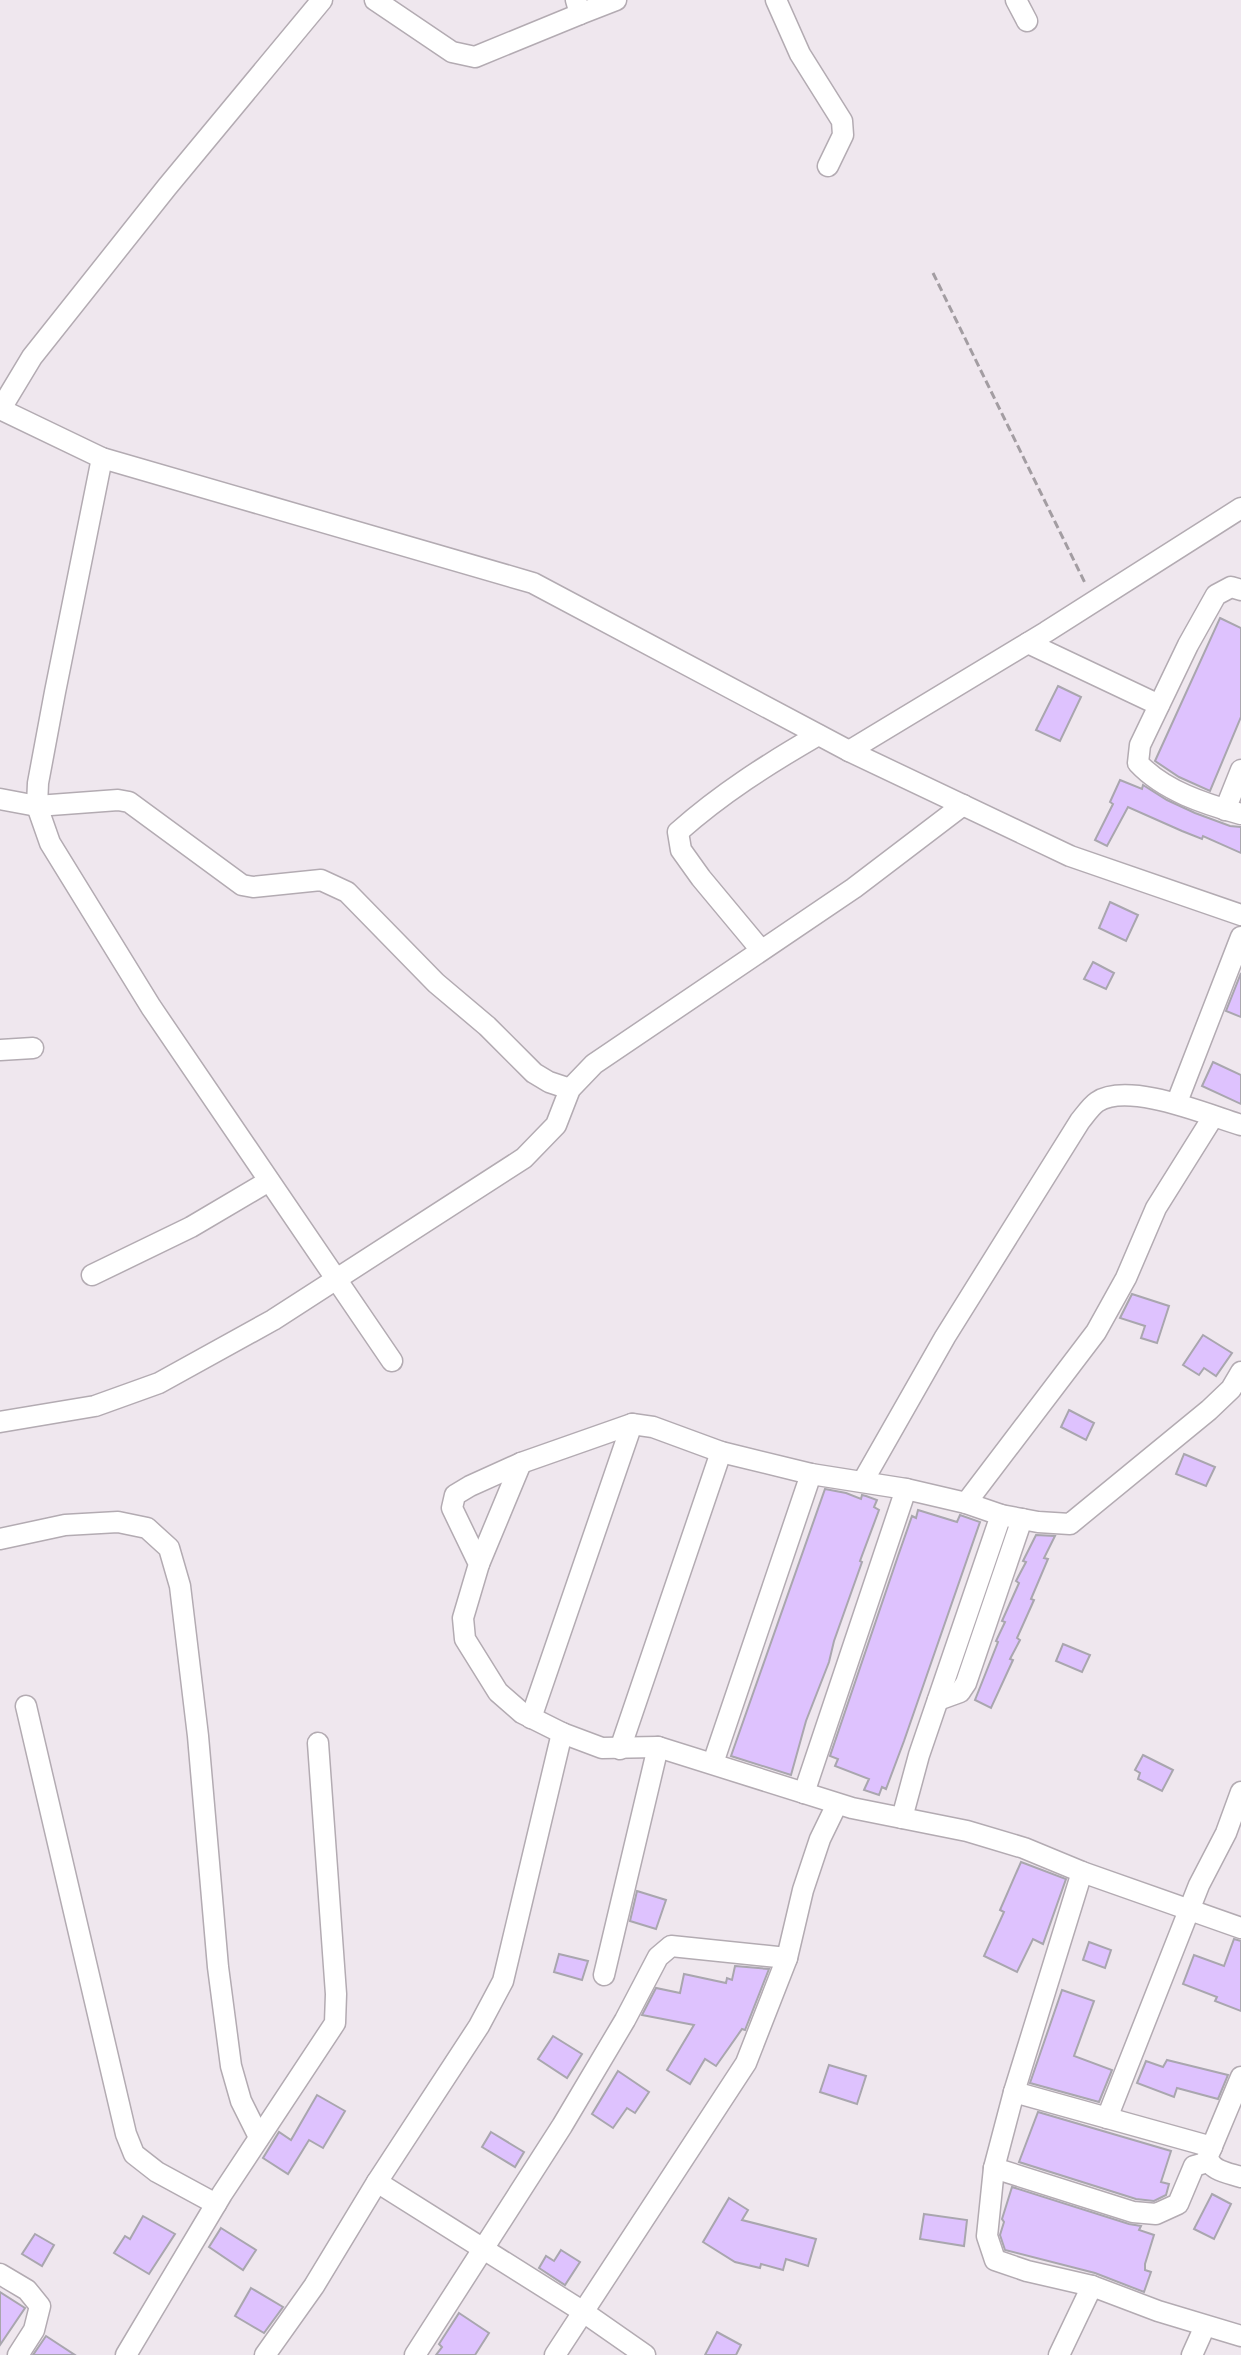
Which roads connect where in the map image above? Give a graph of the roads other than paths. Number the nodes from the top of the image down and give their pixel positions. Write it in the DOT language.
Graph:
graph roads {
  1 [pos="322,0"];
  2 [pos="375,0"];
  3 [pos="616,0"];
  4 [pos="776,0"];
  5 [pos="1016,0"];
  6 [pos="578,7"];
  7 [pos="1027,21"];
  8 [pos="828,166"];
  9 [pos="0,410"];
  10 [pos="102,458"];
  11 [pos="1241,508"];
  12 [pos="1241,590"];
  13 [pos="1028,643"];
  14 [pos="1159,705"];
  15 [pos="818,735"];
  16 [pos="849,751"];
  17 [pos="1241,770"];
  18 [pos="0,799"];
  19 [pos="963,805"];
  20 [pos="37,806"];
  21 [pos="1233,812"];
  22 [pos="1241,915"];
  23 [pos="1241,937"];
  24 [pos="761,950"];
  25 [pos="33,1048"];
  26 [pos="0,1050"];
  27 [pos="570,1089"];
  28 [pos="1177,1102"];
  29 [pos="1213,1117"];
  30 [pos="1241,1125"];
  31 [pos="269,1181"];
  32 [pos="92,1275"];
  33 [pos="336,1281"];
  34 [pos="392,1361"];
  35 [pos="1241,1372"];
  36 [pos="0,1422"];
  37 [pos="632,1424"];
  38 [pos="721,1452"];
  39 [pos="521,1463"];
  40 [pos="811,1474"];
  41 [pos="863,1481"];
  42 [pos="906,1489"];
  43 [pos="966,1503"];
  44 [pos="1001,1515"];
  45 [pos="1022,1519"];
  46 [pos="0,1539"];
  47 [pos="479,1564"];
  48 [pos="938,1700"];
  49 [pos="26,1706"];
  50 [pos="531,1718"];
  51 [pos="562,1733"];
  52 [pos="318,1743"];
  53 [pos="658,1747"];
  54 [pos="620,1749"];
  55 [pos="713,1763"];
  56 [pos="1241,1792"];
  57 [pos="804,1793"];
  58 [pos="837,1804"];
  59 [pos="902,1818"];
  60 [pos="1082,1872"];
  61 [pos="1192,1909"];
  62 [pos="1241,1928"];
  63 [pos="787,1958"];
  64 [pos="604,1975"];
  65 [pos="1241,2077"];
  66 [pos="1014,2092"];
  67 [pos="1107,2118"];
  68 [pos="259,2137"];
  69 [pos="1210,2154"];
  70 [pos="994,2168"];
  71 [pos="1241,2177"];
  72 [pos="377,2182"];
  73 [pos="216,2204"];
  74 [pos="482,2251"];
  75 [pos="0,2274"];
  76 [pos="1092,2286"];
  77 [pos="582,2311"];
  78 [pos="1205,2326"];
  79 [pos="1241,2336"];
  80 [pos="18,2355"];
  81 [pos="126,2355"];
  82 [pos="265,2355"];
  83 [pos="415,2355"];
  84 [pos="555,2355"];
  85 [pos="645,2355"];
  86 [pos="1059,2355"];
  87 [pos="1192,2355"];
  1 -- 9 [label="street"];
  2 -- 6 [label="street"];
  3 -- 6 [label="street"];
  4 -- 8 [label="street"];
  5 -- 7 [label="street"];
  9 -- 10 [label="street"];
  10 -- 15 [label="street"];
  10 -- 20 [label="street"];
  11 -- 13 [label="street"];
  12 -- 14 [label="street"];
  13 -- 14 [label="street"];
  13 -- 16 [label="street"];
  14 -- 21 [label="street"];
  15 -- 16 [label="street"];
  15 -- 24 [label="street"];
  16 -- 19 [label="street"];
  17 -- 21 [label="street"];
  18 -- 20 [label="street"];
  19 -- 22 [label="street"];
  19 -- 24 [label="street"];
  20 -- 27 [label="street"];
  20 -- 31 [label="street"];
  23 -- 28 [label="street"];
  24 -- 27 [label="street"];
  25 -- 26 [label="street"];
  27 -- 33 [label="street"];
  28 -- 29 [label="street"];
  28 -- 41 [label="street"];
  29 -- 30 [label="street"];
  29 -- 43 [label="street"];
  31 -- 32 [label="street"];
  31 -- 33 [label="street"];
  33 -- 34 [label="street"];
  33 -- 36 [label="street"];
  35 -- 45 [label="street"];
  37 -- 38 [label="street"];
  37 -- 39 [label="street"];
  37 -- 50 [label="street"];
  38 -- 40 [label="street"];
  38 -- 54 [label="street"];
  39 -- 47 [label="street"];
  39 -- 47 [label="street"];
  40 -- 41 [label="street"];
  40 -- 55 [label="street"];
  41 -- 42 [label="street"];
  42 -- 43 [label="street"];
  42 -- 57 [label="street"];
  43 -- 44 [label="street"];
  44 -- 45 [label="street"];
  44 -- 48 [label="street"];
  45 -- 48 [label="street"];
  46 -- 68 [label="street"];
  47 -- 50 [label="street"];
  48 -- 59 [label="street"];
  49 -- 73 [label="street"];
  50 -- 51 [label="street"];
  51 -- 54 [label="street"];
  51 -- 72 [label="street"];
  52 -- 68 [label="street"];
  53 -- 54 [label="street"];
  53 -- 55 [label="street"];
  53 -- 64 [label="street"];
  55 -- 57 [label="street"];
  56 -- 61 [label="street"];
  57 -- 58 [label="street"];
  58 -- 59 [label="street"];
  58 -- 63 [label="street"];
  59 -- 60 [label="street"];
  60 -- 61 [label="street"];
  60 -- 66 [label="street"];
  61 -- 62 [label="street"];
  61 -- 67 [label="street"];
  63 -- 74 [label="street"];
  63 -- 77 [label="street"];
  65 -- 69 [label="street"];
  66 -- 67 [label="street"];
  66 -- 70 [label="street"];
  67 -- 69 [label="street"];
  68 -- 73 [label="street"];
  69 -- 70 [label="street"];
  69 -- 71 [label="street"];
  70 -- 76 [label="street"];
  72 -- 74 [label="street"];
  72 -- 82 [label="street"];
  73 -- 81 [label="street"];
  74 -- 77 [label="street"];
  74 -- 83 [label="street"];
  75 -- 80 [label="street"];
  76 -- 78 [label="street"];
  76 -- 86 [label="street"];
  77 -- 84 [label="street"];
  77 -- 85 [label="street"];
  78 -- 79 [label="street"];
  78 -- 87 [label="street"];
}
